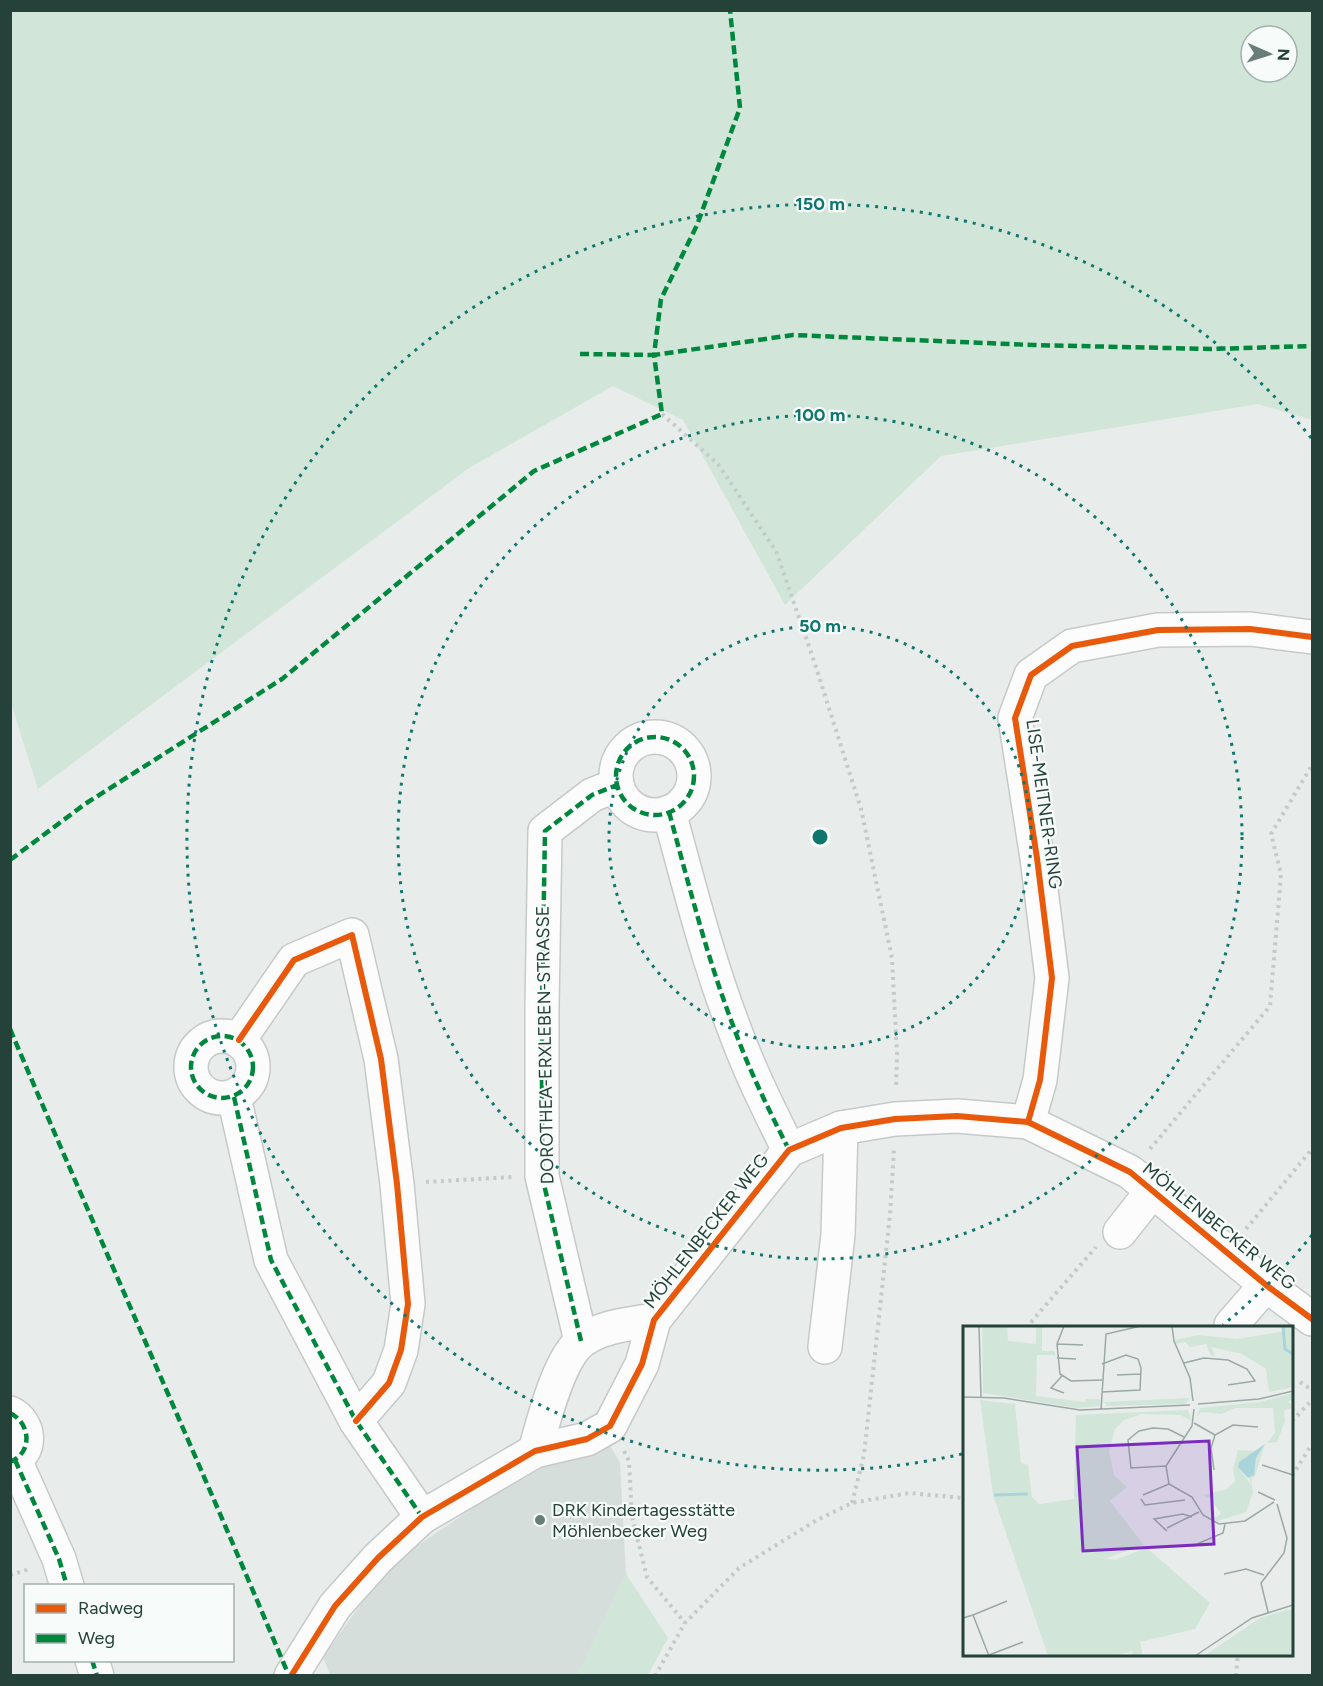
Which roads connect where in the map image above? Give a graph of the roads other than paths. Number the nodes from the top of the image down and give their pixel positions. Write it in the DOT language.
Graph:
graph roads {
  1 [pos="1312,637"];
  2 [pos="617,785"];
  3 [pos="669,812"];
  4 [pos="239,1040"];
  5 [pos="234,1097"];
  6 [pos="1028,1122"];
  7 [pos="841,1128"];
  8 [pos="789,1150"];
  9 [pos="1142,1181"];
  10 [pos="1108,1239"];
  11 [pos="1266,1285"];
  12 [pos="1312,1319"];
  13 [pos="654,1320"];
  14 [pos="1231,1325"];
  15 [pos="581,1341"];
  16 [pos="825,1347"];
  17 [pos="10,1413"];
  18 [pos="356,1421"];
  19 [pos="535,1450"];
  20 [pos="13,1461"];
  21 [pos="422,1517"];
  22 [pos="67,1584"];
  23 [pos="291,1676"];
  1 -- 6 [label="street, LISE-MEITNER-RING"];
  2 -- 3 [label="street"];
  2 -- 3 [label="street"];
  2 -- 15 [label="street, DOROTHEA-ERXLEBEN-STRASSE"];
  3 -- 8 [label="street"];
  4 -- 5 [label="street"];
  4 -- 5 [label="street"];
  4 -- 18 [label="street"];
  5 -- 18 [label="street"];
  6 -- 7 [label="street, MÖHLENBECKER WEG"];
  6 -- 9 [label="street, MÖHLENBECKER WEG"];
  7 -- 8 [label="street, MÖHLENBECKER WEG"];
  7 -- 16 [label="street"];
  8 -- 13 [label="street, MÖHLENBECKER WEG"];
  9 -- 10 [label="street"];
  9 -- 11 [label="street, MÖHLENBECKER WEG"];
  11 -- 12 [label="street, MÖHLENBECKER WEG"];
  11 -- 14 [label="street"];
  13 -- 15 [label="street, MÖHLENBECKER WEG"];
  13 -- 19 [label="street, MÖHLENBECKER WEG"];
  15 -- 19 [label="street"];
  17 -- 20 [label="street"];
  18 -- 21 [label="street"];
  19 -- 21 [label="street"];
  20 -- 22 [label="street"];
  21 -- 23 [label="street"];
}
